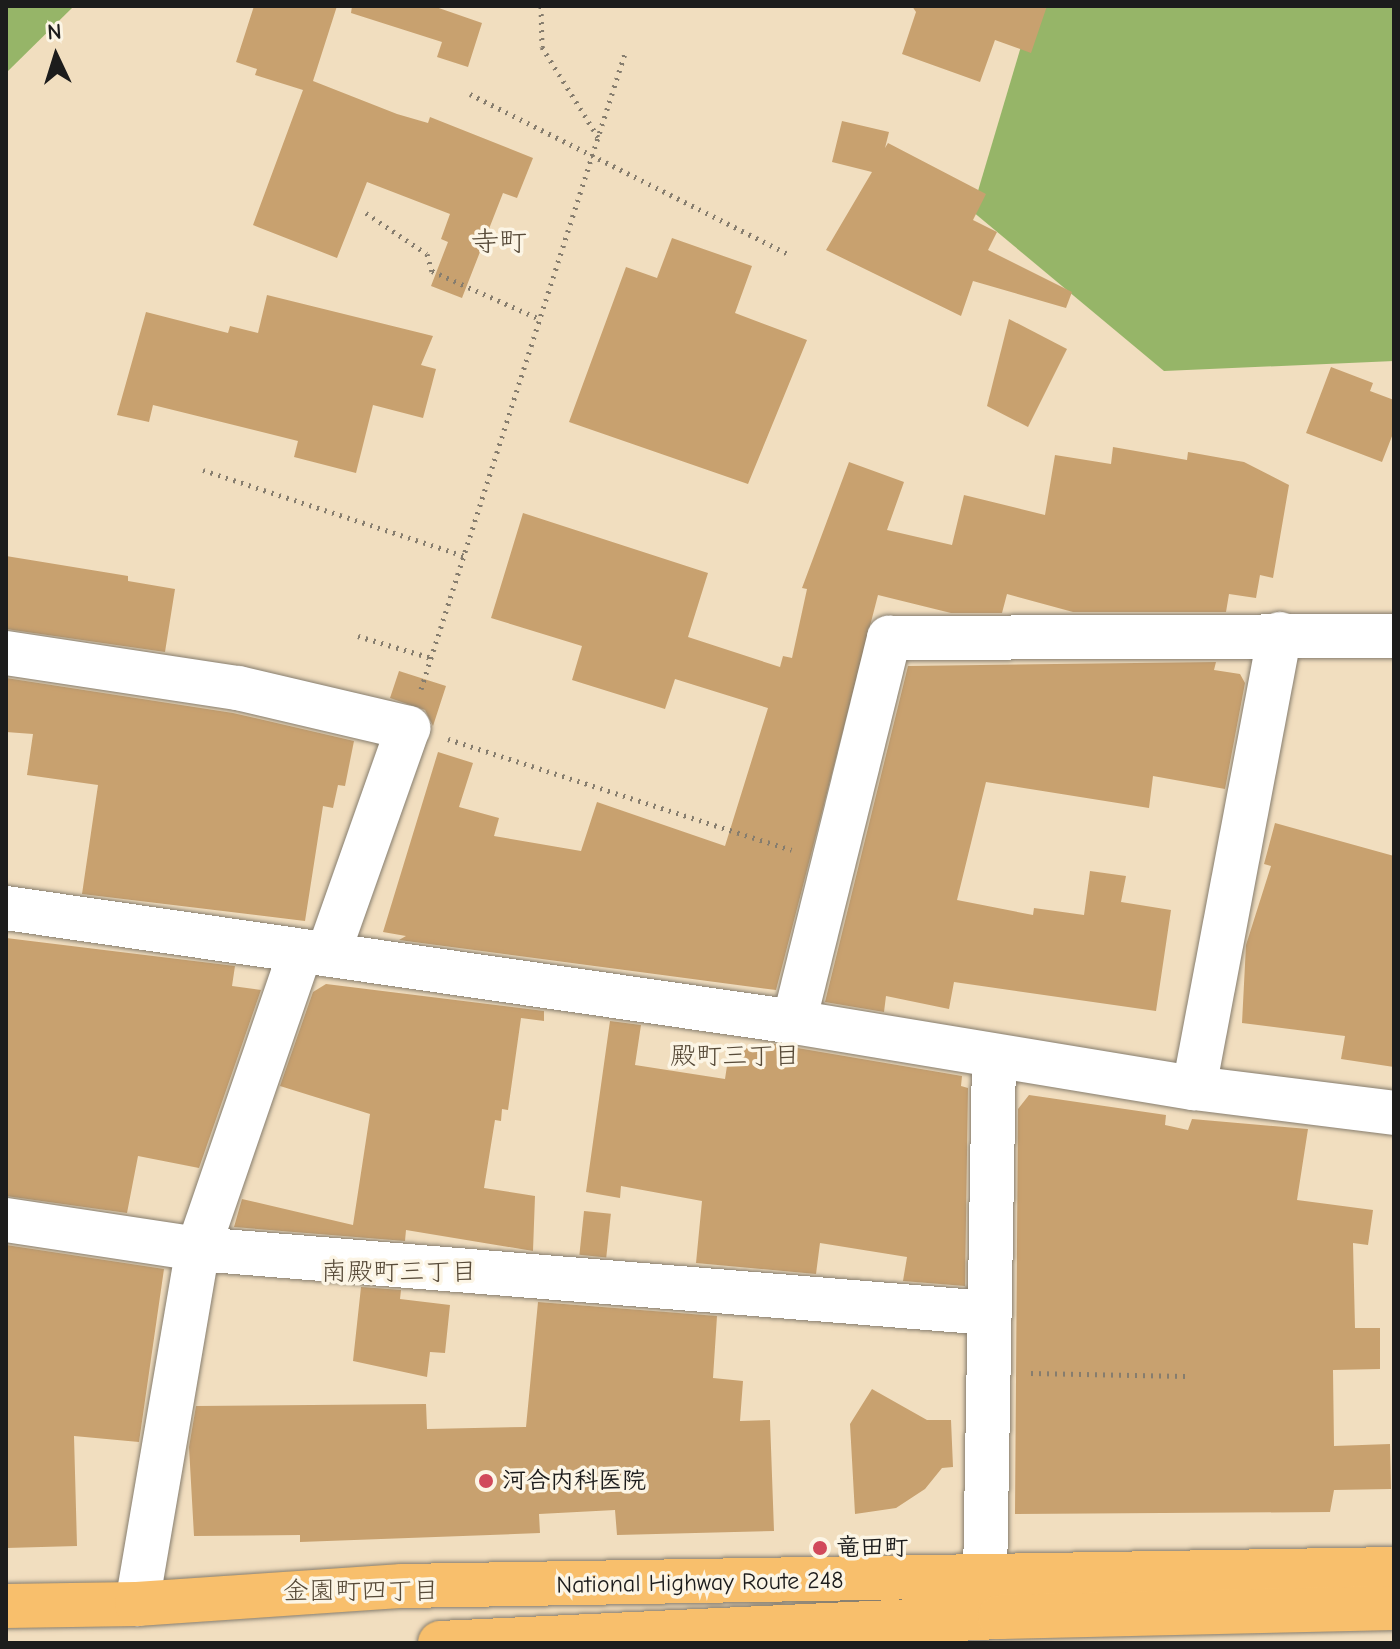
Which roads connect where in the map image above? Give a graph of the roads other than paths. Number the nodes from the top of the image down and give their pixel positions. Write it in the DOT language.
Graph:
graph roads {
  1 [pos="1280,634"];
  2 [pos="1394,636"];
  3 [pos="6,653"];
  4 [pos="6,908"];
  5 [pos="314,953"];
  6 [pos="794,1022"];
  7 [pos="994,1058"];
  8 [pos="1194,1088"];
  9 [pos="1394,1113"];
  10 [pos="6,1220"];
  11 [pos="198,1249"];
  12 [pos="989,1313"];
  13 [pos="1394,1569"];
  14 [pos="985,1579"];
  15 [pos="137,1604"];
  16 [pos="6,1606"];
  17 [pos="1394,1608"];
  18 [pos="440,1643"];
  1 -- 2 [label="street"];
  1 -- 6 [label="street"];
  1 -- 8 [label="street"];
  3 -- 5 [label="street"];
  4 -- 5 [label="street"];
  5 -- 6 [label="street"];
  5 -- 11 [label="street"];
  6 -- 7 [label="street"];
  7 -- 8 [label="street"];
  7 -- 12 [label="street"];
  8 -- 9 [label="street"];
  10 -- 11 [label="street"];
  11 -- 12 [label="street"];
  11 -- 15 [label="street"];
  12 -- 14 [label="street"];
  13 -- 14 [label="highway, National Highway Route 248"];
  14 -- 15 [label="highway, National Highway Route 248"];
  15 -- 16 [label="highway, National Highway Route 248"];
  17 -- 18 [label="highway, National Highway Route 248"];
}
